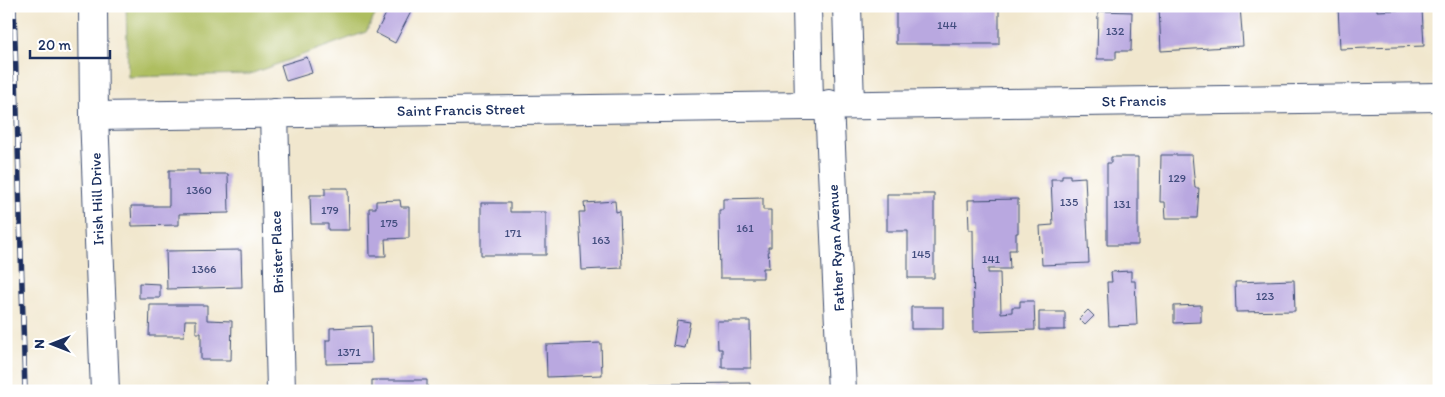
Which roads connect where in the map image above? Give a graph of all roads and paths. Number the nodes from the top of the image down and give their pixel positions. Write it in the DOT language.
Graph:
graph roads {
  1 [pos="93,6"];
  2 [pos="807,6"];
  3 [pos="847,6"];
  4 [pos="1439,97"];
  5 [pos="829,104"];
  6 [pos="274,113"];
  7 [pos="94,116"];
  8 [pos="105,391"];
  9 [pos="281,391"];
  10 [pos="842,391"];
  1 -- 7 [label="street, Irish Hill Drive"];
  2 -- 5 [label="street, Father Ryan Avenue"];
  3 -- 5 [label="street, Father Ryan Avenue"];
  4 -- 5 [label="street, St Francis"];
  5 -- 6 [label="street, Saint Francis Street"];
  5 -- 10 [label="street, Father Ryan Avenue"];
  6 -- 7 [label="street, Saint Francis Street"];
  6 -- 9 [label="street, Brister Place"];
  7 -- 8 [label="street, Irish Hill Drive"];
}
